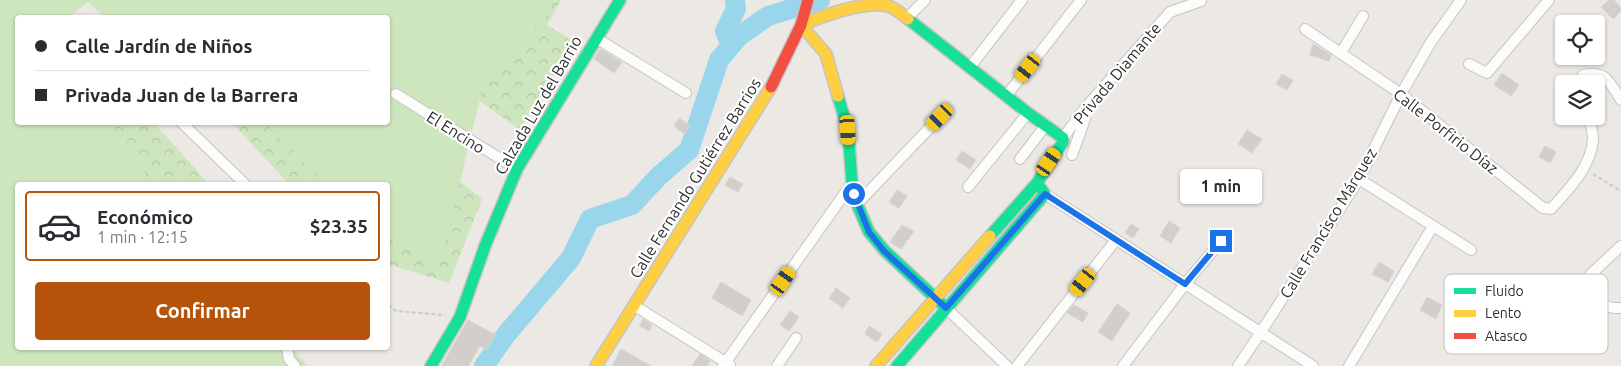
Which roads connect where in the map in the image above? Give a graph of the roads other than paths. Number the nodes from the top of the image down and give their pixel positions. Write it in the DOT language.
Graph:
graph roads {
  1 [pos="620,0"];
  2 [pos="925,0"];
  3 [pos="1022,0"];
  4 [pos="1080,0"];
  5 [pos="1461,0"];
  6 [pos="1549,0"];
  7 [pos="1201,1"];
  8 [pos="808,3"];
  9 [pos="1363,16"];
  10 [pos="907,18"];
  11 [pos="800,25"];
  12 [pos="1305,29"];
  13 [pos="596,38"];
  14 [pos="1341,53"];
  15 [pos="1469,64"];
  16 [pos="970,67"];
  17 [pos="1605,77"];
  18 [pos="686,93"];
  19 [pos="396,94"];
  20 [pos="1401,94"];
  21 [pos="1007,95"];
  22 [pos="1621,100"];
  23 [pos="1085,108"];
  24 [pos="1028,113"];
  25 [pos="940,117"];
  26 [pos="184,125"];
  27 [pos="1046,125"];
  28 [pos="1591,125"];
  29 [pos="1063,138"];
  30 [pos="1072,155"];
  31 [pos="1020,159"];
  32 [pos="517,169"];
  33 [pos="1359,179"];
  34 [pos="243,182"];
  35 [pos="852,183"];
  36 [pos="1037,183"];
  37 [pos="968,187"];
  38 [pos="1045,194"];
  39 [pos="857,204"];
  40 [pos="1432,226"];
  41 [pos="1116,240"];
  42 [pos="1221,241"];
  43 [pos="1621,246"];
  44 [pos="1471,250"];
  45 [pos="1591,274"];
  46 [pos="1185,284"];
  47 [pos="935,298"];
  48 [pos="635,306"];
  49 [pos="1608,306"];
  50 [pos="946,308"];
  51 [pos="1621,308"];
  52 [pos="1261,332"];
  53 [pos="796,338"];
  54 [pos="287,350"];
  55 [pos="726,365"];
  56 [pos="295,366"];
  57 [pos="431,366"];
  58 [pos="596,366"];
  59 [pos="777,366"];
  60 [pos="876,366"];
  61 [pos="897,366"];
  62 [pos="1007,366"];
  63 [pos="1017,366"];
  64 [pos="1123,366"];
  65 [pos="1238,366"];
  66 [pos="1313,366"];
  67 [pos="1349,366"];
  1 -- 13 [label="main road, Calzada Luz del Barrio"];
  2 -- 10 [label="street"];
  3 -- 16 [label="street"];
  4 -- 21 [label="street"];
  5 -- 20 [label="street, Calle Francisco Márquez"];
  6 -- 15 [label="street"];
  7 -- 23 [label="street, Privada Diamante"];
  8 -- 11 [label="main road, Calle Fernando Gutiérrez Barrios"];
  9 -- 14 [label="street"];
  10 -- 11 [label="main road"];
  10 -- 16 [label="main road"];
  11 -- 35 [label="main road"];
  11 -- 48 [label="main road, Calle Fernando Gutiérrez Barrios"];
  12 -- 14 [label="street, Calle Porfirio Díaz"];
  13 -- 18 [label="street"];
  13 -- 32 [label="main road, Calzada Luz del Barrio"];
  14 -- 20 [label="street, Calle Porfirio Díaz"];
  16 -- 21 [label="main road"];
  17 -- 22 [label="street"];
  19 -- 32 [label="street, El Encino"];
  20 -- 28 [label="street, Calle Porfirio Díaz"];
  20 -- 33 [label="street, Calle Francisco Márquez"];
  21 -- 24 [label="main road"];
  23 -- 29 [label="street, Privada Diamante"];
  23 -- 30 [label="street"];
  24 -- 27 [label="main road"];
  24 -- 37 [label="street"];
  25 -- 39 [label="street"];
  26 -- 34 [label="street"];
  27 -- 29 [label="main road"];
  27 -- 31 [label="street"];
  29 -- 36 [label="main road"];
  32 -- 57 [label="main road, Calzada Luz del Barrio"];
  33 -- 40 [label="street"];
  33 -- 52 [label="street, Calle Francisco Márquez"];
  35 -- 39 [label="main road"];
  35 -- 55 [label="street"];
  36 -- 38 [label="main road"];
  36 -- 47 [label="main road"];
  38 -- 41 [label="street"];
  38 -- 50 [label="main road"];
  39 -- 47 [label="main road"];
  40 -- 44 [label="street"];
  40 -- 67 [label="street"];
  41 -- 46 [label="street"];
  41 -- 63 [label="street"];
  42 -- 46 [label="street"];
  43 -- 45 [label="street"];
  46 -- 52 [label="street"];
  46 -- 64 [label="street"];
  47 -- 50 [label="main road"];
  47 -- 60 [label="main road"];
  48 -- 55 [label="street"];
  48 -- 58 [label="main road, Calle Fernando Gutiérrez Barrios"];
  49 -- 51 [label="street"];
  50 -- 61 [label="main road"];
  50 -- 62 [label="street"];
  52 -- 65 [label="street, Calle Francisco Márquez"];
  52 -- 66 [label="street"];
  53 -- 59 [label="street"];
  54 -- 56 [label="street"];
}
